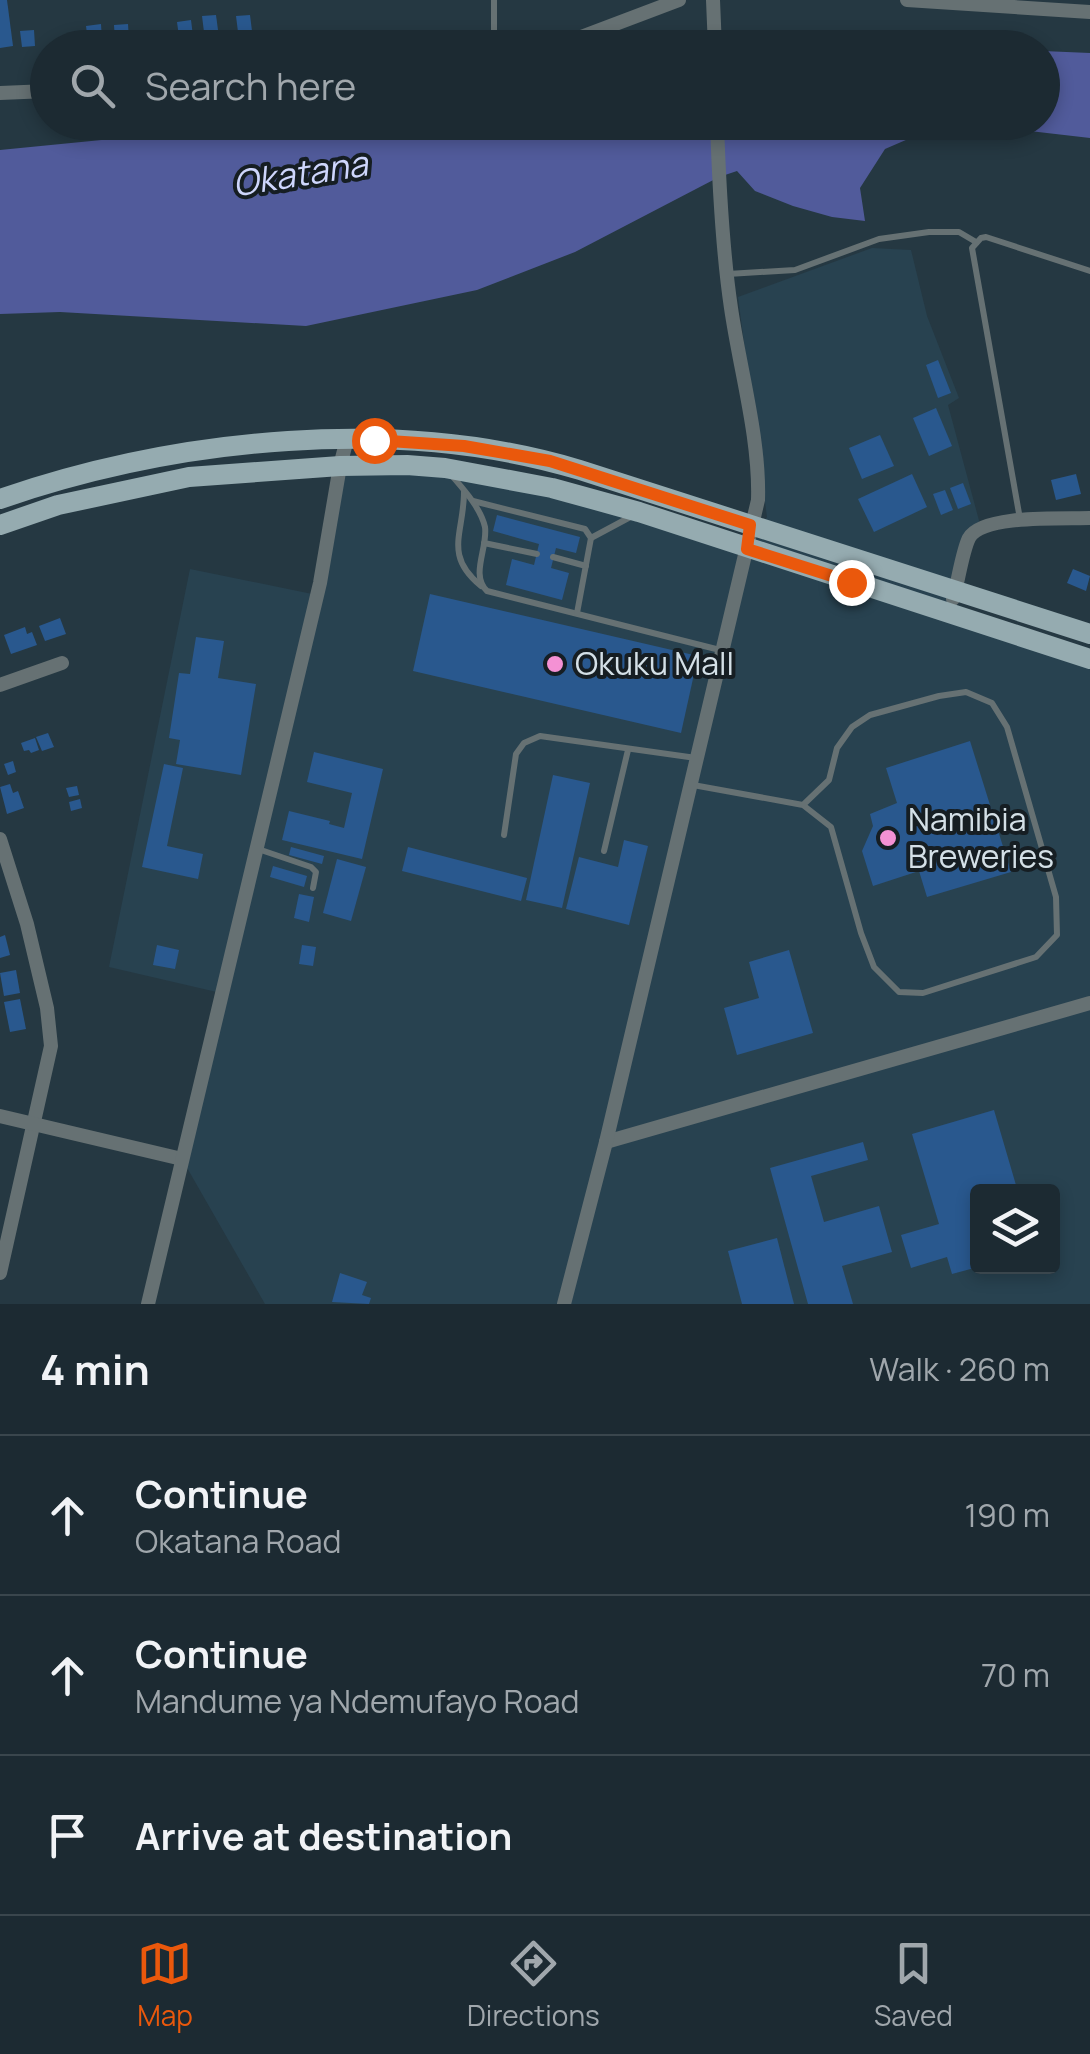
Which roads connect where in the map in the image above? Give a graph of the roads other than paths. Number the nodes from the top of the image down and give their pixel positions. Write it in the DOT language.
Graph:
graph roads {
  1 [pos="494,0"];
  2 [pos="679,0"];
  3 [pos="714,0"];
  4 [pos="907,0"];
  5 [pos="1090,12"];
  6 [pos="494,30"];
  7 [pos="600,30"];
  8 [pos="715,30"];
  9 [pos="30,91"];
  10 [pos="0,92"];
  11 [pos="718,140"];
  12 [pos="976,242"];
  13 [pos="1090,271"];
  14 [pos="726,274"];
  15 [pos="347,440"];
  16 [pos="340,466"];
  17 [pos="446,468"];
  18 [pos="464,490"];
  19 [pos="0,500"];
  20 [pos="471,500"];
  21 [pos="639,512"];
  22 [pos="1090,518"];
  23 [pos="1020,520"];
  24 [pos="0,525"];
  25 [pos="750,525"];
  26 [pos="591,538"];
  27 [pos="484,543"];
  28 [pos="747,549"];
  29 [pos="537,554"];
  30 [pos="554,558"];
  31 [pos="586,566"];
  32 [pos="482,587"];
  33 [pos="956,591"];
  34 [pos="577,613"];
  35 [pos="948,614"];
  36 [pos="1090,634"];
  37 [pos="722,650"];
  38 [pos="1090,659"];
  39 [pos="62,663"];
  40 [pos="0,685"];
  41 [pos="628,750"];
  42 [pos="697,758"];
  43 [pos="691,784"];
  44 [pos="803,805"];
  45 [pos="504,835"];
  46 [pos="0,839"];
  47 [pos="257,849"];
  48 [pos="604,850"];
  49 [pos="313,888"];
  50 [pos="1090,1003"];
  51 [pos="0,1116"];
  52 [pos="32,1123"];
  53 [pos="606,1142"];
  54 [pos="182,1159"];
  55 [pos="0,1273"];
  56 [pos="148,1304"];
  57 [pos="564,1304"];
  1 -- 6 [label="lane"];
  2 -- 7 [label="street"];
  3 -- 8 [label="street"];
  4 -- 5 [label="street"];
  9 -- 10 [label="street"];
  11 -- 14 [label="street"];
  12 -- 13 [label="lane"];
  12 -- 14 [label="lane"];
  12 -- 23 [label="lane"];
  14 -- 25 [label="street"];
  15 -- 16 [label="street"];
  15 -- 19 [label="main road"];
  15 -- 25 [label="main road"];
  16 -- 17 [label="main road"];
  16 -- 24 [label="main road"];
  16 -- 47 [label="street"];
  17 -- 18 [label="lane"];
  17 -- 21 [label="main road"];
  18 -- 20 [label="lane"];
  18 -- 32 [label="lane"];
  20 -- 26 [label="lane"];
  20 -- 27 [label="lane"];
  21 -- 26 [label="lane"];
  21 -- 28 [label="main road"];
  22 -- 23 [label="street"];
  23 -- 33 [label="street"];
  25 -- 28 [label="street"];
  25 -- 33 [label="main road"];
  26 -- 31 [label="lane"];
  27 -- 29 [label="lane"];
  27 -- 32 [label="lane"];
  28 -- 35 [label="main road"];
  28 -- 37 [label="street"];
  30 -- 31 [label="lane"];
  31 -- 34 [label="lane"];
  32 -- 34 [label="lane"];
  33 -- 35 [label="street"];
  33 -- 36 [label="main road"];
  34 -- 37 [label="lane"];
  35 -- 38 [label="main road"];
  37 -- 42 [label="street"];
  39 -- 40 [label="street"];
  41 -- 42 [label="lane"];
  41 -- 45 [label="lane"];
  41 -- 48 [label="lane"];
  42 -- 43 [label="street"];
  43 -- 44 [label="lane"];
  43 -- 53 [label="street"];
  44 -- 44 [label="lane"];
  46 -- 52 [label="street"];
  47 -- 49 [label="lane"];
  47 -- 54 [label="street"];
  50 -- 53 [label="street"];
  51 -- 52 [label="street"];
  52 -- 54 [label="street"];
  52 -- 55 [label="street"];
  53 -- 57 [label="street"];
  54 -- 56 [label="street"];
}
